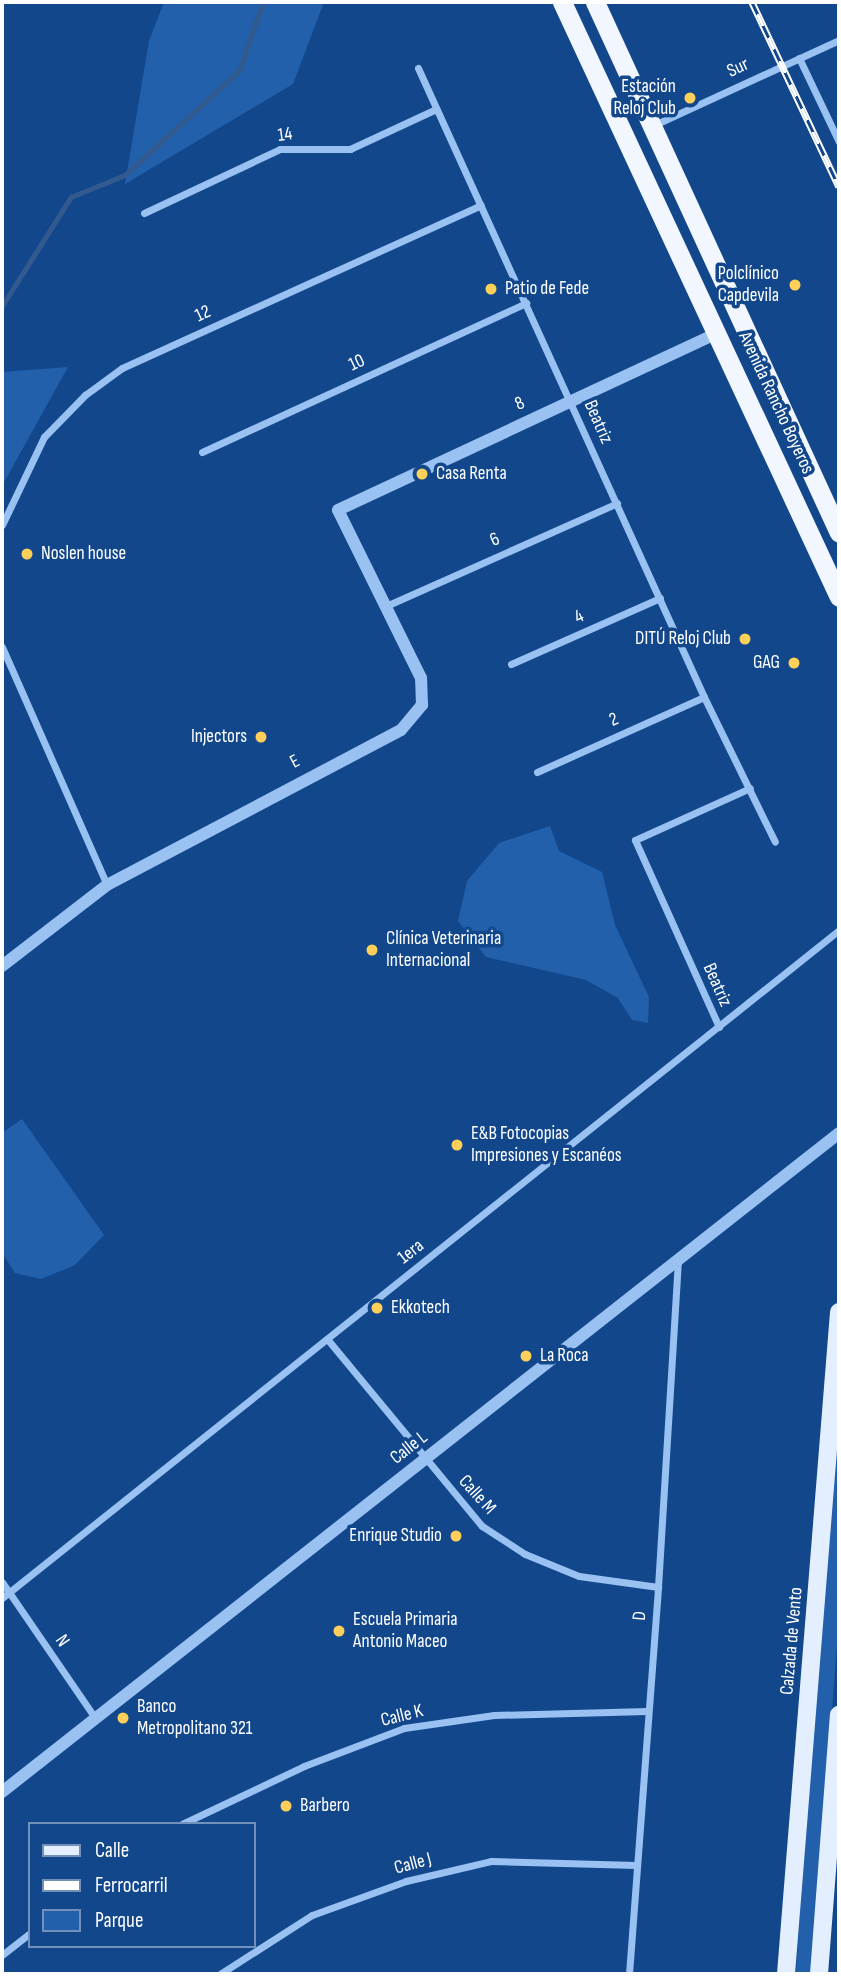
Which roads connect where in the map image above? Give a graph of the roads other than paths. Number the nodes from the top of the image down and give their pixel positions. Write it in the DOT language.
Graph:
graph roads {
  1 [pos="562,2"];
  2 [pos="595,2"];
  3 [pos="839,40"];
  4 [pos="799,58"];
  5 [pos="418,68"];
  6 [pos="436,109"];
  7 [pos="651,127"];
  8 [pos="839,142"];
  9 [pos="481,205"];
  10 [pos="144,213"];
  11 [pos="526,303"];
  12 [pos="718,334"];
  13 [pos="572,401"];
  14 [pos="202,452"];
  15 [pos="617,503"];
  16 [pos="338,510"];
  17 [pos="2,525"];
  18 [pos="839,533"];
  19 [pos="839,597"];
  20 [pos="660,598"];
  21 [pos="386,606"];
  22 [pos="2,647"];
  23 [pos="511,664"];
  24 [pos="704,696"];
  25 [pos="537,772"];
  26 [pos="750,788"];
  27 [pos="775,842"];
  28 [pos="107,885"];
  29 [pos="839,930"];
  30 [pos="2,965"];
  31 [pos="719,1027"];
  32 [pos="839,1133"];
  33 [pos="678,1260"];
  34 [pos="839,1312"];
  35 [pos="328,1340"];
  36 [pos="425,1461"];
  37 [pos="2,1582"];
  38 [pos="658,1587"];
  39 [pos="10,1591"];
  40 [pos="2,1598"];
  41 [pos="647,1711"];
  42 [pos="839,1715"];
  43 [pos="95,1718"];
  44 [pos="2,1792"];
  45 [pos="186,1822"];
  46 [pos="636,1865"];
  47 [pos="28,1935"];
  48 [pos="2,1955"];
  49 [pos="220,1974"];
  50 [pos="629,1974"];
  51 [pos="786,1974"];
  52 [pos="819,1974"];
  1 -- 12 [label="highway, Avenida Rancho Boyeros"];
  2 -- 7 [label="highway, Avenida Rancho Boyeros"];
  3 -- 4 [label="street, Sur"];
  4 -- 7 [label="street, Sur"];
  4 -- 8 [label="street"];
  5 -- 6 [label="street, Beatriz"];
  6 -- 9 [label="street, Beatriz"];
  6 -- 10 [label="street, 14"];
  7 -- 18 [label="highway, Avenida Rancho Boyeros"];
  9 -- 11 [label="street, Beatriz"];
  9 -- 17 [label="street, 12"];
  11 -- 13 [label="street, Beatriz"];
  11 -- 14 [label="street, 10"];
  12 -- 13 [label="street, 8"];
  12 -- 19 [label="highway, Avenida Rancho Boyeros"];
  13 -- 15 [label="street, Beatriz"];
  13 -- 16 [label="street, 8"];
  15 -- 20 [label="street, Beatriz"];
  15 -- 21 [label="street, 6"];
  16 -- 21 [label="street, E"];
  20 -- 23 [label="street, 4"];
  20 -- 24 [label="street, Beatriz"];
  21 -- 28 [label="street, E"];
  22 -- 28 [label="street"];
  24 -- 25 [label="street, 2"];
  24 -- 26 [label="street, Beatriz"];
  26 -- 27 [label="street, Beatriz"];
  26 -- 31 [label="street, Beatriz"];
  28 -- 30 [label="street, E"];
  29 -- 31 [label="street, 1era"];
  31 -- 35 [label="street, 1era"];
  32 -- 33 [label="street, Calle L"];
  33 -- 36 [label="street, Calle L"];
  33 -- 38 [label="street, D"];
  34 -- 51 [label="main road, Calzada de Vento"];
  35 -- 36 [label="street, Calle M"];
  35 -- 39 [label="street, 1era"];
  36 -- 38 [label="street, Calle M"];
  36 -- 43 [label="street, Calle L"];
  37 -- 39 [label="street, N"];
  38 -- 41 [label="street, D"];
  39 -- 40 [label="street, 1era"];
  39 -- 43 [label="street, N"];
  41 -- 45 [label="street, Calle K"];
  41 -- 46 [label="street, D"];
  42 -- 52 [label="main road"];
  43 -- 44 [label="street, Calle L"];
  46 -- 49 [label="street, Calle J"];
  46 -- 50 [label="street, D"];
  47 -- 48 [label="street"];
}
